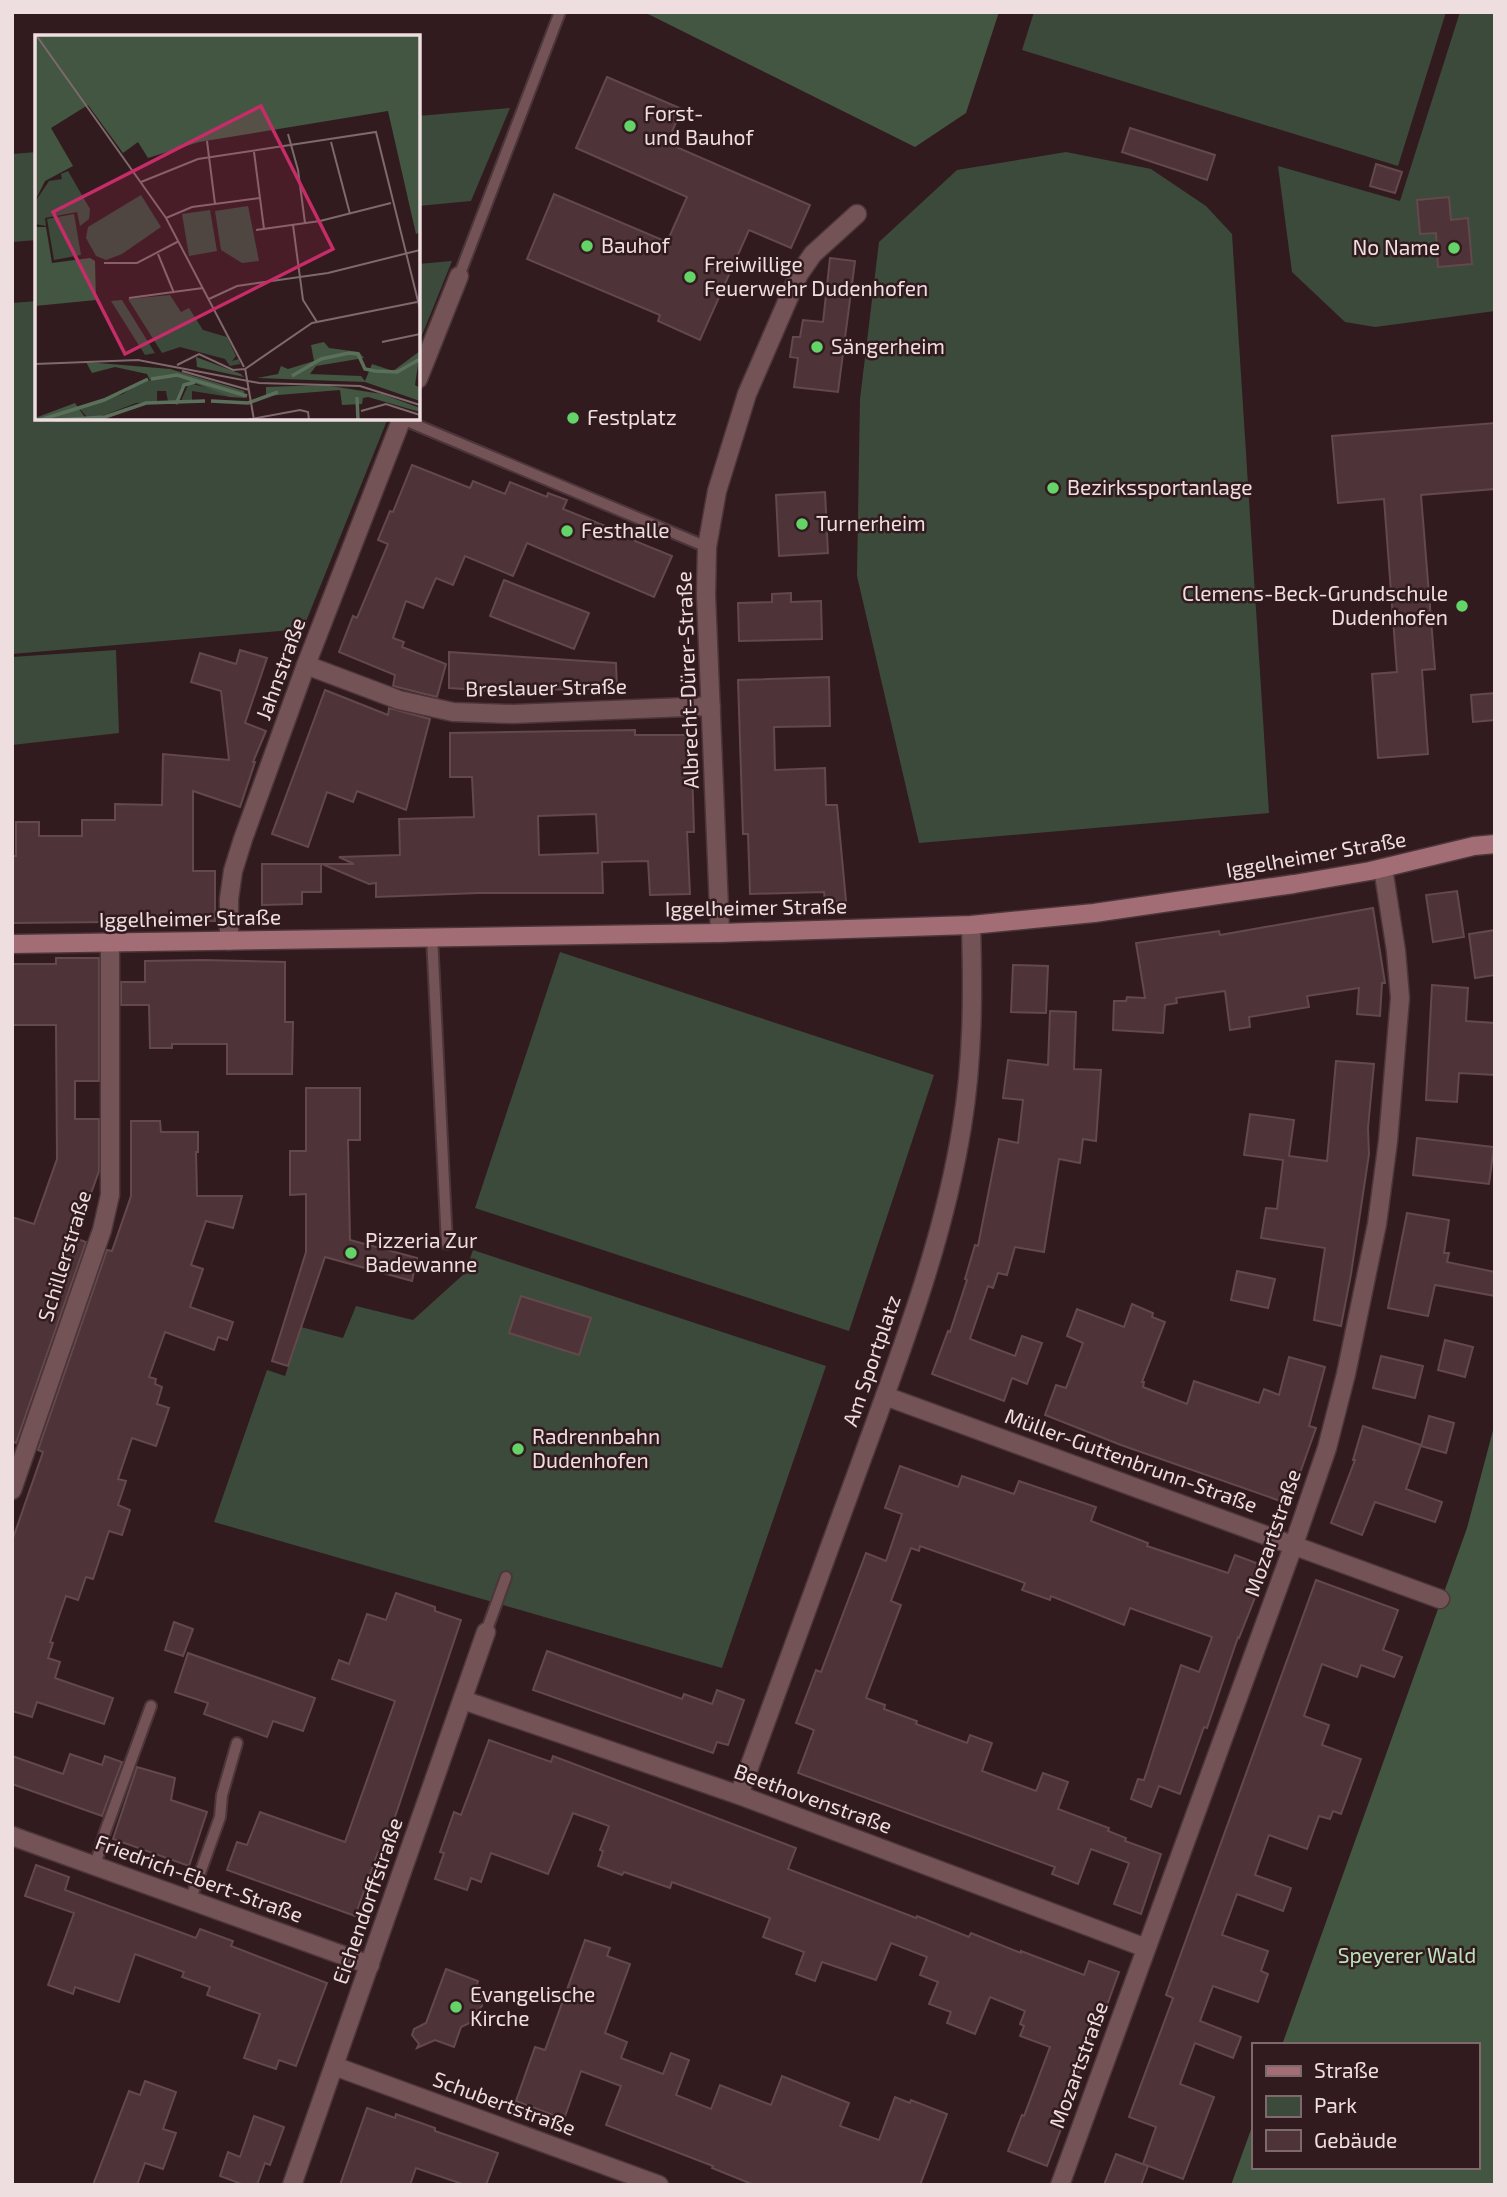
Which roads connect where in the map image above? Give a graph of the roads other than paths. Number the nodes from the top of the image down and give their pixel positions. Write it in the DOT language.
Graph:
graph roads {
  1 [pos="560,12"];
  2 [pos="857,214"];
  3 [pos="459,276"];
  4 [pos="420,374"];
  5 [pos="402,420"];
  6 [pos="404,420"];
  7 [pos="706,547"];
  8 [pos="306,665"];
  9 [pos="711,706"];
  10 [pos="1495,844"];
  11 [pos="1382,868"];
  12 [pos="971,925"];
  13 [pos="720,933"];
  14 [pos="432,936"];
  15 [pos="229,941"];
  16 [pos="110,943"];
  17 [pos="12,944"];
  18 [pos="447,1244"];
  19 [pos="885,1396"];
  20 [pos="12,1490"];
  21 [pos="1294,1544"];
  22 [pos="506,1577"];
  23 [pos="1440,1599"];
  24 [pos="486,1632"];
  25 [pos="463,1700"];
  26 [pos="151,1706"];
  27 [pos="237,1743"];
  28 [pos="739,1795"];
  29 [pos="12,1836"];
  30 [pos="95,1866"];
  31 [pos="190,1901"];
  32 [pos="1146,1948"];
  33 [pos="370,1965"];
  34 [pos="334,2066"];
  35 [pos="292,2185"];
  36 [pos="659,2185"];
  37 [pos="1059,2185"];
  1 -- 3 [label="lane"];
  2 -- 7 [label="street, Albrecht-Dürer-Straße"];
  3 -- 4 [label="street"];
  5 -- 8 [label="street, Jahnstraße"];
  6 -- 7 [label="lane"];
  7 -- 9 [label="street, Albrecht-Dürer-Straße"];
  8 -- 9 [label="street, Breslauer Straße"];
  8 -- 15 [label="street, Jahnstraße"];
  9 -- 13 [label="street, Albrecht-Dürer-Straße"];
  10 -- 11 [label="street, Iggelheimer Straße"];
  11 -- 12 [label="street, Iggelheimer Straße"];
  11 -- 21 [label="street, Mozartstraße"];
  12 -- 13 [label="street, Iggelheimer Straße"];
  12 -- 19 [label="street, Am Sportplatz"];
  13 -- 14 [label="street, Iggelheimer Straße"];
  14 -- 15 [label="street, Iggelheimer Straße"];
  14 -- 18 [label="lane"];
  15 -- 16 [label="street, Iggelheimer Straße"];
  16 -- 17 [label="street, Iggelheimer Straße"];
  16 -- 20 [label="street, Schillerstraße"];
  19 -- 21 [label="street, Müller-Guttenbrunn-Straße"];
  19 -- 28 [label="street, Am Sportplatz"];
  21 -- 23 [label="street, Müller-Guttenbrunn-Straße"];
  21 -- 32 [label="street, Mozartstraße"];
  22 -- 24 [label="lane"];
  24 -- 25 [label="street, Eichendorffstraße"];
  25 -- 28 [label="street, Beethovenstraße"];
  25 -- 33 [label="street, Eichendorffstraße"];
  26 -- 30 [label="lane"];
  27 -- 31 [label="lane"];
  28 -- 32 [label="street, Beethovenstraße"];
  29 -- 30 [label="street, Friedrich-Ebert-Straße"];
  30 -- 31 [label="street, Friedrich-Ebert-Straße"];
  31 -- 33 [label="street, Friedrich-Ebert-Straße"];
  32 -- 37 [label="street, Mozartstraße"];
  33 -- 34 [label="street, Eichendorffstraße"];
  34 -- 35 [label="street, Eichendorffstraße"];
  34 -- 36 [label="street, Schubertstraße"];
}
